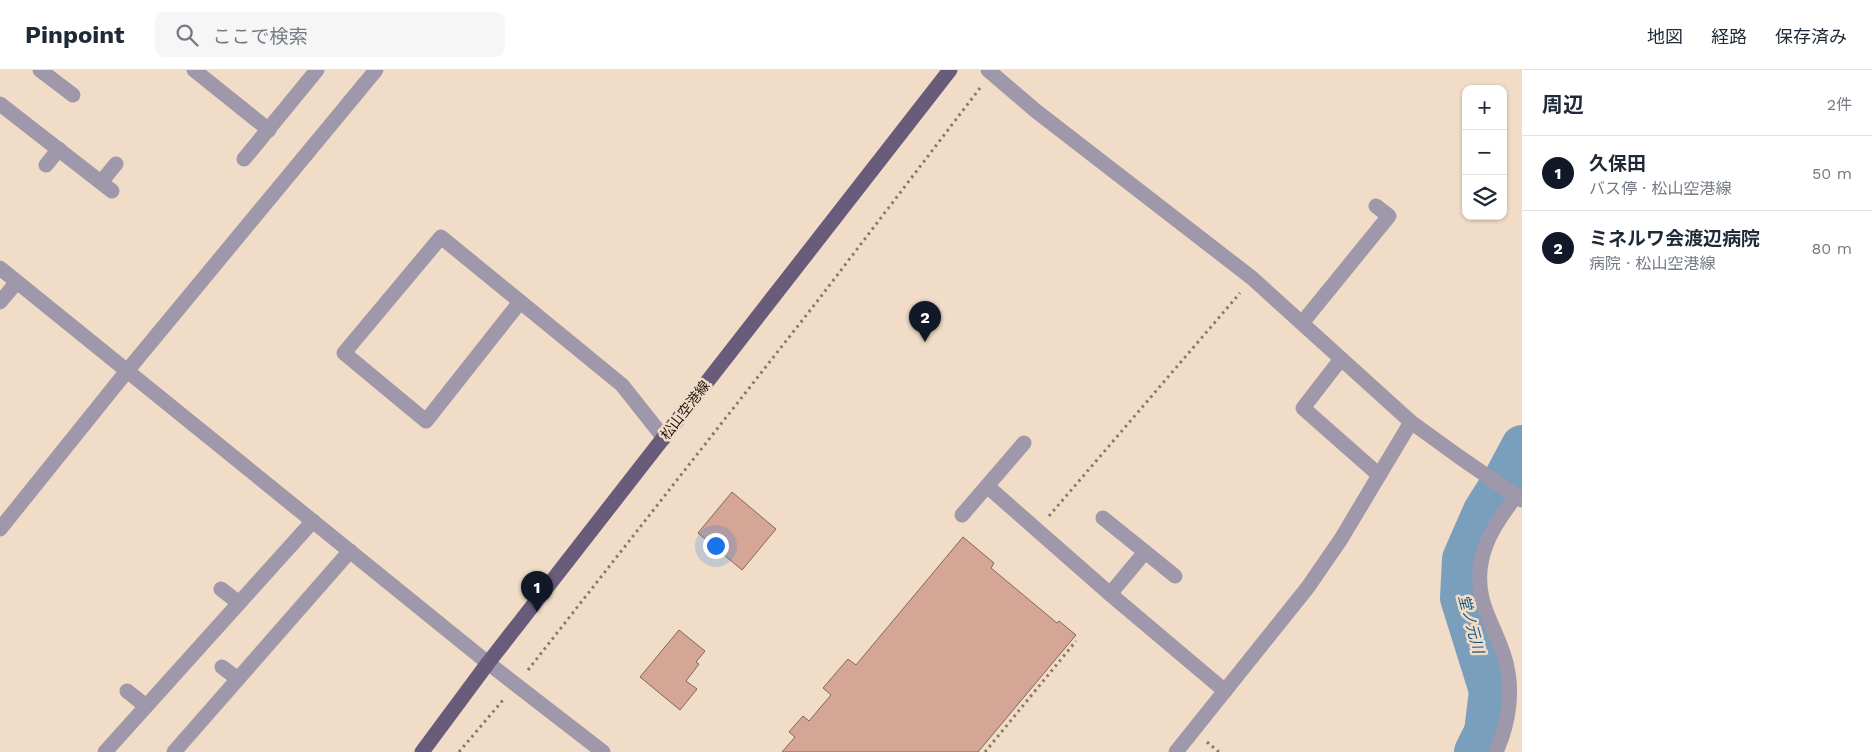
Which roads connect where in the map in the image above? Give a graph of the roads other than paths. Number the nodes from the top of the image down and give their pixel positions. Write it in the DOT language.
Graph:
graph roads {
  1 [pos="40,70"];
  2 [pos="194,70"];
  3 [pos="317,70"];
  4 [pos="376,70"];
  5 [pos="950,70"];
  6 [pos="990,72"];
  7 [pos="73,95"];
  8 [pos="0,104"];
  9 [pos="269,130"];
  10 [pos="59,149"];
  11 [pos="244,159"];
  12 [pos="116,164"];
  13 [pos="46,165"];
  14 [pos="1376,206"];
  15 [pos="0,268"];
  16 [pos="17,282"];
  17 [pos="0,302"];
  18 [pos="520,302"];
  19 [pos="1302,323"];
  20 [pos="1341,359"];
  21 [pos="127,371"];
  22 [pos="1411,422"];
  23 [pos="664,438"];
  24 [pos="1024,443"];
  25 [pos="1379,475"];
  26 [pos="987,486"];
  27 [pos="1516,495"];
  28 [pos="962,515"];
  29 [pos="1103,518"];
  30 [pos="313,521"];
  31 [pos="0,529"];
  32 [pos="350,551"];
  33 [pos="1145,552"];
  34 [pos="1174,576"];
  35 [pos="221,589"];
  36 [pos="1110,594"];
  37 [pos="239,603"];
  38 [pos="488,663"];
  39 [pos="222,667"];
  40 [pos="238,679"];
  41 [pos="127,690"];
  42 [pos="1225,691"];
  43 [pos="146,706"];
  44 [pos="105,752"];
  45 [pos="174,752"];
  46 [pos="422,752"];
  47 [pos="603,752"];
  48 [pos="1176,752"];
  49 [pos="1496,752"];
  1 -- 7 [label="street"];
  2 -- 9 [label="street"];
  3 -- 9 [label="street"];
  4 -- 21 [label="street"];
  5 -- 23 [label="main road, 松山空港線"];
  6 -- 19 [label="street"];
  8 -- 10 [label="street"];
  9 -- 11 [label="street"];
  10 -- 12 [label="street"];
  10 -- 13 [label="street"];
  14 -- 19 [label="street"];
  15 -- 16 [label="street"];
  16 -- 17 [label="street"];
  16 -- 21 [label="street"];
  18 -- 18 [label="street"];
  18 -- 23 [label="street"];
  19 -- 20 [label="street"];
  20 -- 22 [label="street"];
  20 -- 25 [label="street"];
  21 -- 30 [label="street"];
  21 -- 31 [label="street"];
  22 -- 25 [label="street"];
  22 -- 27 [label="street"];
  23 -- 38 [label="main road, 松山空港線"];
  24 -- 26 [label="street"];
  25 -- 42 [label="street"];
  26 -- 28 [label="street"];
  26 -- 36 [label="street"];
  27 -- 49 [label="street"];
  29 -- 33 [label="street"];
  30 -- 32 [label="street"];
  30 -- 37 [label="street"];
  32 -- 38 [label="street"];
  32 -- 40 [label="street"];
  33 -- 34 [label="street"];
  33 -- 36 [label="street"];
  35 -- 37 [label="street"];
  36 -- 42 [label="street"];
  37 -- 43 [label="street"];
  38 -- 46 [label="main road, 松山空港線"];
  38 -- 47 [label="street"];
  39 -- 40 [label="street"];
  40 -- 45 [label="street"];
  41 -- 43 [label="street"];
  42 -- 48 [label="street"];
  43 -- 44 [label="street"];
}
